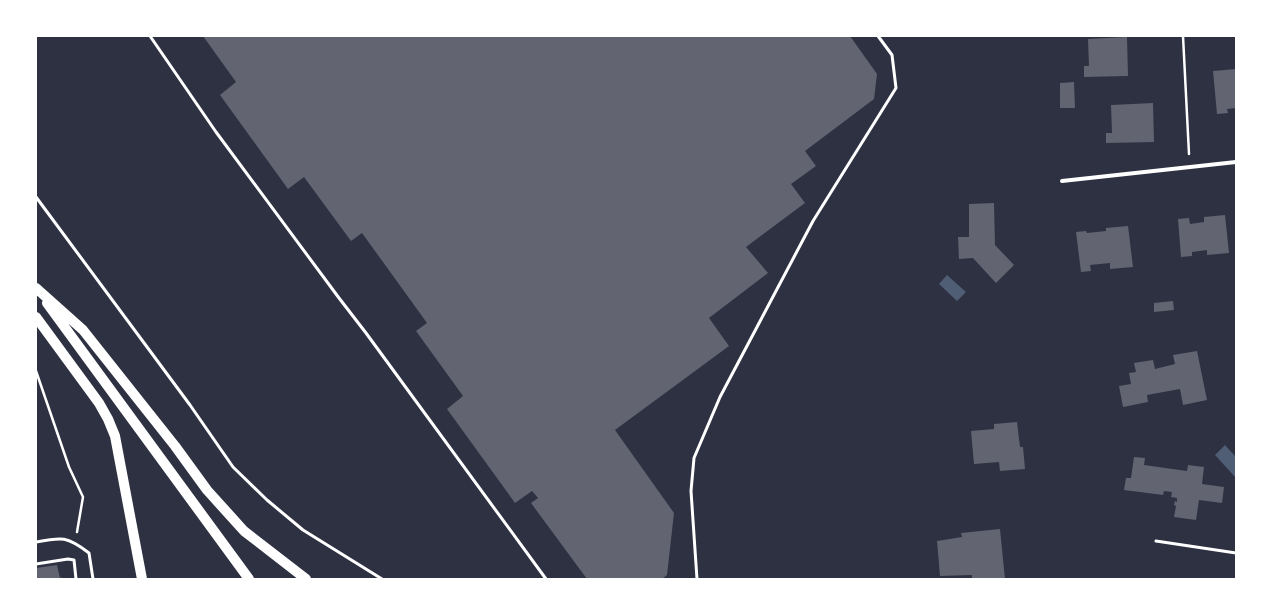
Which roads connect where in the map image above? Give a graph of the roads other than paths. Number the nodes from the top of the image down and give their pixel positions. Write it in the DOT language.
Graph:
graph roads {
  1 [pos="150,36"];
  2 [pos="878,36"];
  3 [pos="1236,162"];
  4 [pos="1062,181"];
  5 [pos="36,197"];
  6 [pos="36,289"];
  7 [pos="36,317"];
  8 [pos="1156,541"];
  9 [pos="36,542"];
  10 [pos="1236,553"];
  11 [pos="36,564"];
  12 [pos="76,579"];
  13 [pos="93,579"];
  14 [pos="142,579"];
  15 [pos="249,579"];
  16 [pos="306,579"];
  17 [pos="382,579"];
  18 [pos="546,579"];
  19 [pos="697,579"];
  1 -- 18 [label="lane"];
  2 -- 19 [label="lane"];
  3 -- 4 [label="street"];
  5 -- 17 [label="lane"];
  6 -- 15 [label="main road"];
  6 -- 16 [label="main road"];
  7 -- 14 [label="main road"];
  8 -- 10 [label="lane"];
  9 -- 13 [label="lane"];
  11 -- 12 [label="lane"];
}
